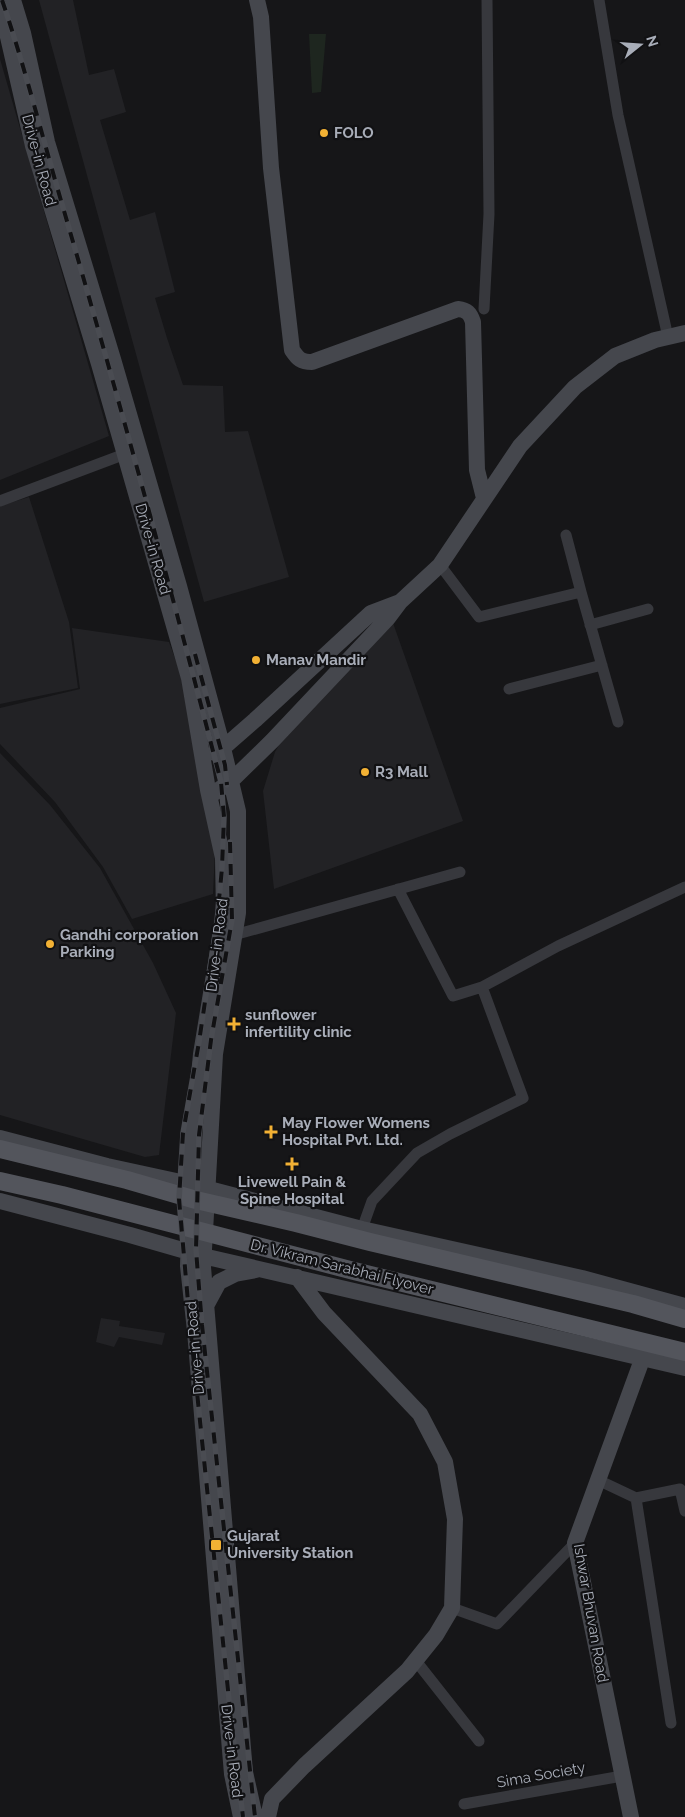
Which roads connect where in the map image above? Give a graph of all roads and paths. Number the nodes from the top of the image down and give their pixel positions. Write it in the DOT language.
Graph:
graph roads {
  1 [pos="13,0"];
  2 [pos="257,0"];
  3 [pos="486,0"];
  4 [pos="599,0"];
  5 [pos="0,8"];
  6 [pos="484,309"];
  7 [pos="685,333"];
  8 [pos="668,337"];
  9 [pos="131,449"];
  10 [pos="484,498"];
  11 [pos="0,502"];
  12 [pos="566,535"];
  13 [pos="440,565"];
  14 [pos="581,592"];
  15 [pos="400,602"];
  16 [pos="648,610"];
  17 [pos="590,625"];
  18 [pos="602,665"];
  19 [pos="509,689"];
  20 [pos="618,722"];
  21 [pos="223,748"];
  22 [pos="203,760"];
  23 [pos="231,782"];
  24 [pos="210,796"];
  25 [pos="460,872"];
  26 [pos="685,887"];
  27 [pos="398,890"];
  28 [pos="234,935"];
  29 [pos="482,987"];
  30 [pos="0,1138"];
  31 [pos="0,1149"];
  32 [pos="0,1181"];
  33 [pos="190,1184"];
  34 [pos="208,1189"];
  35 [pos="0,1201"];
  36 [pos="362,1229"];
  37 [pos="196,1253"];
  38 [pos="264,1269"];
  39 [pos="297,1277"];
  40 [pos="206,1306"];
  41 [pos="685,1306"];
  42 [pos="685,1319"];
  43 [pos="685,1352"];
  44 [pos="643,1357"];
  45 [pos="685,1368"];
  46 [pos="598,1480"];
  47 [pos="683,1491"];
  48 [pos="636,1498"];
  49 [pos="685,1511"];
  50 [pos="575,1543"];
  51 [pos="452,1608"];
  52 [pos="416,1661"];
  53 [pos="671,1723"];
  54 [pos="479,1741"];
  55 [pos="622,1776"];
  56 [pos="464,1804"];
  57 [pos="241,1817"];
  58 [pos="255,1817"];
  59 [pos="268,1817"];
  60 [pos="631,1817"];
  1 -- 9 [label="street, Drive-in Road"];
  2 -- 10 [label="street"];
  3 -- 6 [label="street"];
  4 -- 8 [label="street"];
  5 -- 9 [label="street, Drive-in Road"];
  7 -- 8 [label="street"];
  8 -- 10 [label="street"];
  9 -- 11 [label="street"];
  9 -- 21 [label="street, Drive-in Road"];
  9 -- 22 [label="street, Drive-in Road"];
  10 -- 13 [label="street"];
  12 -- 14 [label="street"];
  13 -- 14 [label="street"];
  13 -- 15 [label="street"];
  14 -- 17 [label="street"];
  15 -- 21 [label="street"];
  15 -- 23 [label="street"];
  16 -- 17 [label="street"];
  17 -- 18 [label="street"];
  18 -- 19 [label="street"];
  18 -- 20 [label="street"];
  21 -- 22 [label="street"];
  21 -- 23 [label="street, Drive-in Road"];
  22 -- 24 [label="street, Drive-in Road"];
  23 -- 24 [label="street"];
  23 -- 28 [label="street, Drive-in Road"];
  24 -- 33 [label="street, Drive-in Road"];
  25 -- 27 [label="street"];
  26 -- 29 [label="street"];
  27 -- 28 [label="street"];
  27 -- 29 [label="street"];
  28 -- 34 [label="street, Drive-in Road"];
  29 -- 36 [label="street"];
  30 -- 33 [label="street"];
  31 -- 42 [label="main road, Dr. Vikram Sarabhai Flyover"];
  32 -- 43 [label="main road, Dr. Vikram Sarabhai Flyover"];
  33 -- 34 [label="street"];
  33 -- 37 [label="street, Drive-in Road"];
  34 -- 36 [label="street"];
  34 -- 37 [label="street, Drive-in Road"];
  35 -- 37 [label="street"];
  36 -- 41 [label="street"];
  37 -- 38 [label="street"];
  37 -- 40 [label="street"];
  37 -- 57 [label="street, Drive-in Road"];
  38 -- 39 [label="street"];
  38 -- 40 [label="street"];
  39 -- 44 [label="street"];
  39 -- 51 [label="street"];
  40 -- 58 [label="street"];
  44 -- 45 [label="street"];
  44 -- 46 [label="street, Ishwar Bhuvan Road"];
  46 -- 48 [label="street"];
  46 -- 50 [label="street, Ishwar Bhuvan Road"];
  47 -- 48 [label="street"];
  47 -- 49 [label="street"];
  48 -- 53 [label="street"];
  50 -- 51 [label="street"];
  50 -- 55 [label="street, Ishwar Bhuvan Road"];
  51 -- 52 [label="street"];
  52 -- 54 [label="street"];
  52 -- 59 [label="street"];
  55 -- 56 [label="street, Sima Society"];
  55 -- 60 [label="street, Ishwar Bhuvan Road"];
}
